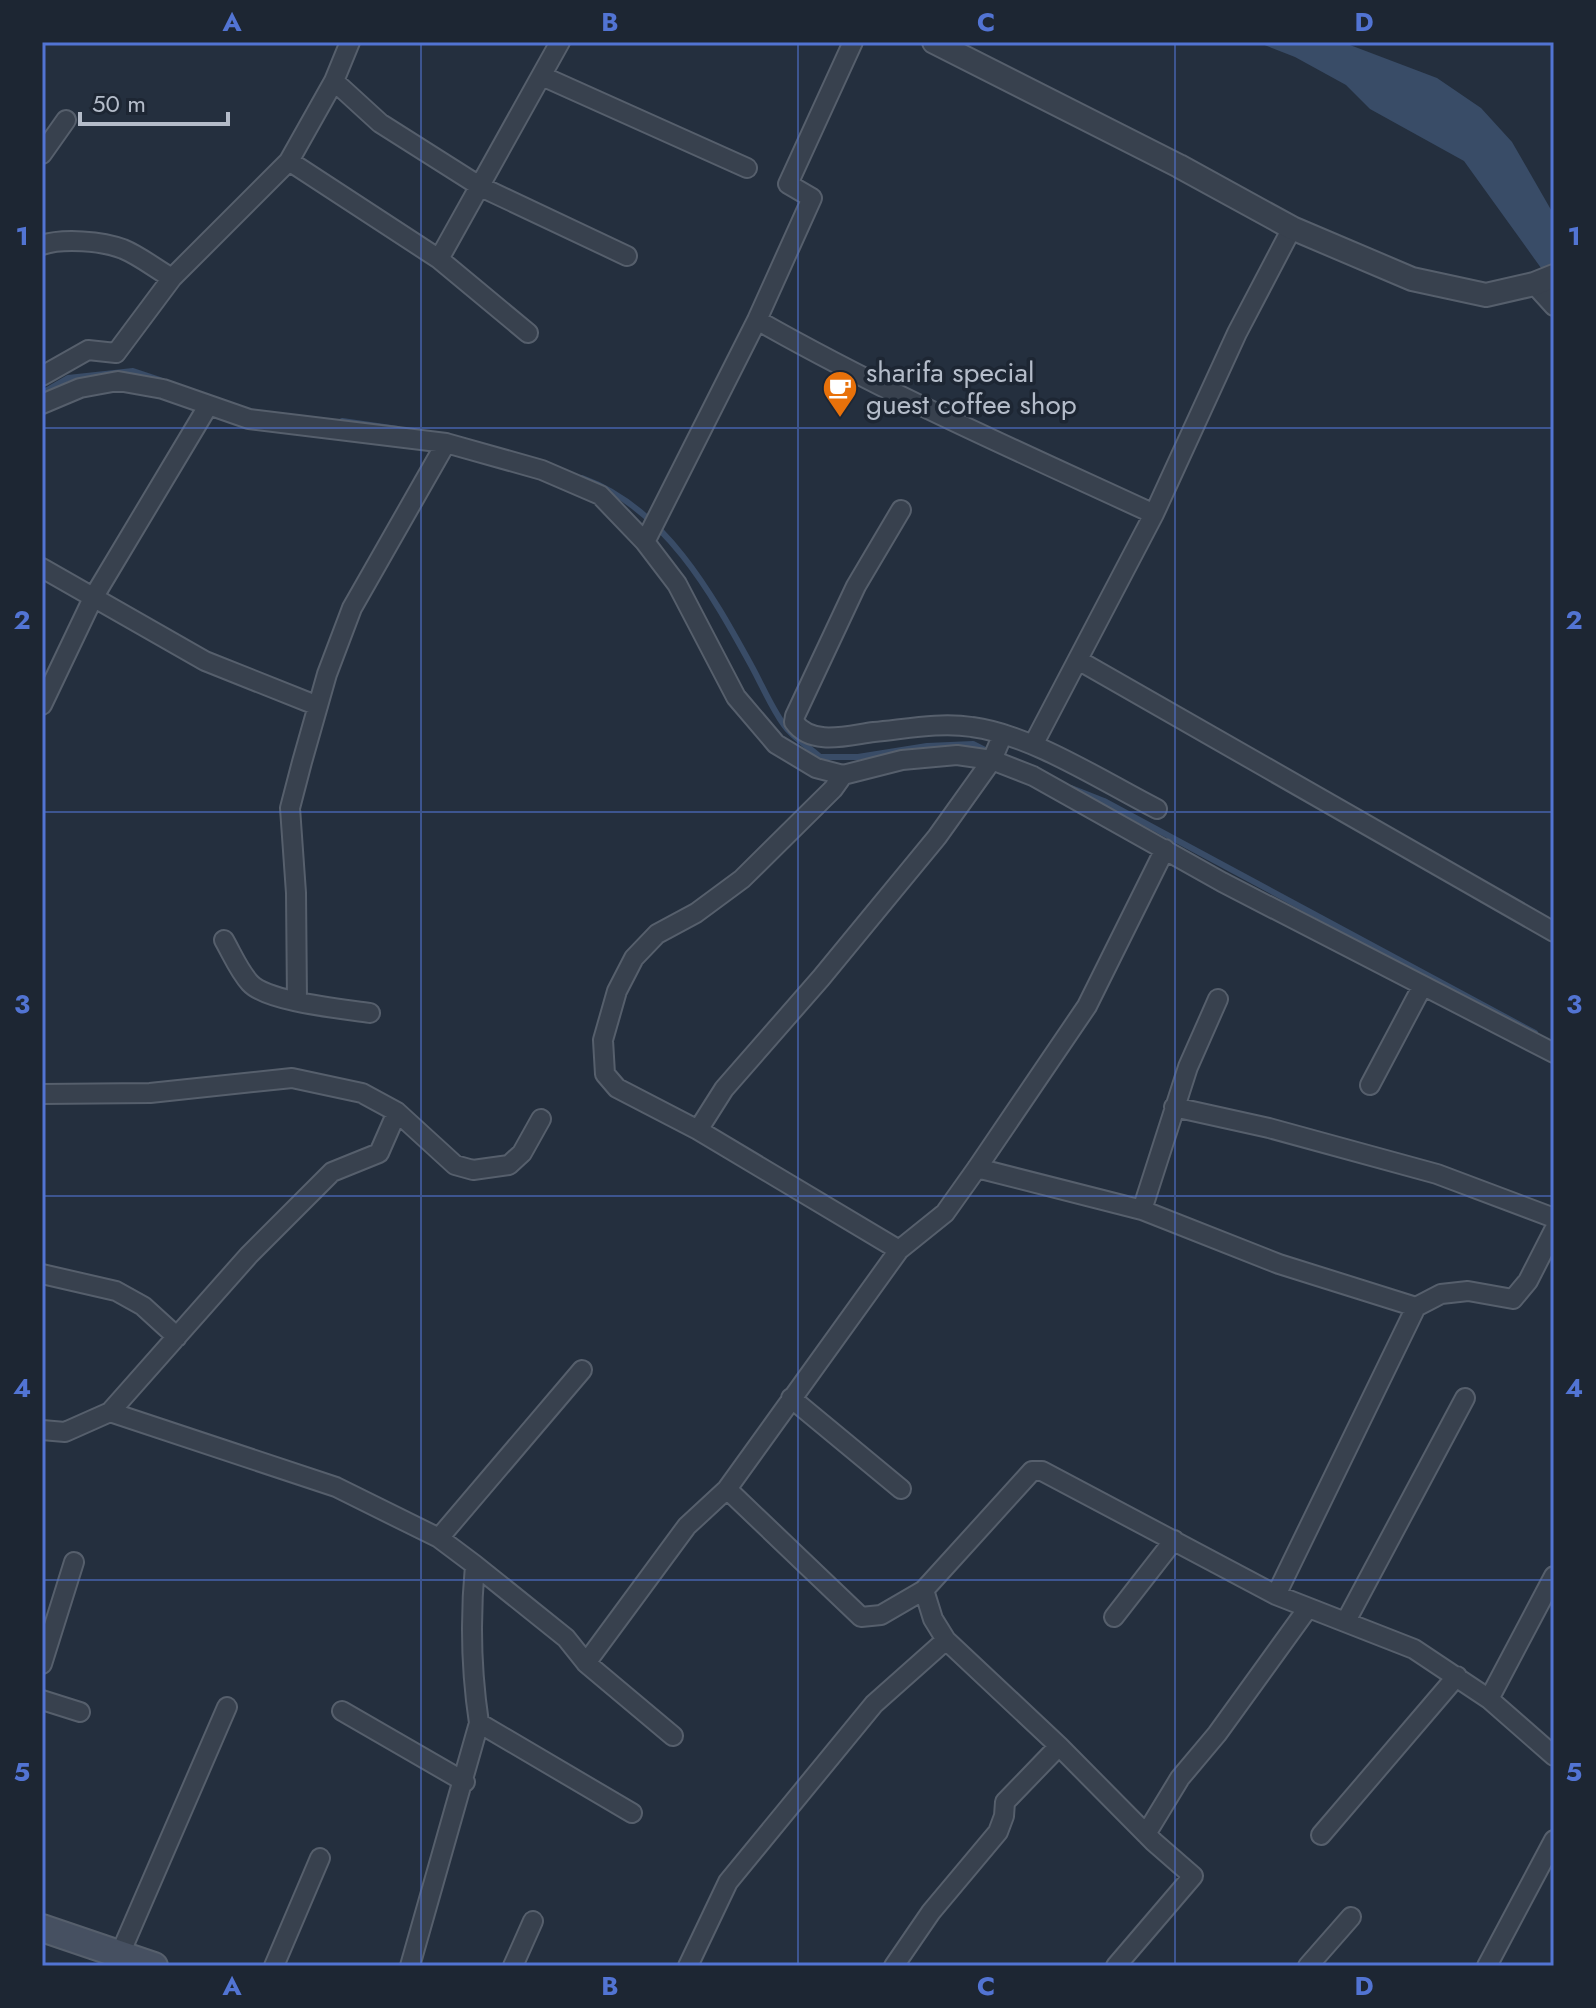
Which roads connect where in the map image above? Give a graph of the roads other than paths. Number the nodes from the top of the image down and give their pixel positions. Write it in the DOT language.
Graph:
graph roads {
  1 [pos="350,42"];
  2 [pos="560,42"];
  3 [pos="853,42"];
  4 [pos="934,42"];
  5 [pos="542,76"];
  6 [pos="334,81"];
  7 [pos="66,120"];
  8 [pos="42,154"];
  9 [pos="289,161"];
  10 [pos="747,168"];
  11 [pos="481,187"];
  12 [pos="1292,228"];
  13 [pos="42,245"];
  14 [pos="627,256"];
  15 [pos="439,259"];
  16 [pos="172,278"];
  17 [pos="1543,281"];
  18 [pos="1554,306"];
  19 [pos="757,320"];
  20 [pos="528,333"];
  21 [pos="42,376"];
  22 [pos="42,404"];
  23 [pos="208,406"];
  24 [pos="446,443"];
  25 [pos="901,510"];
  26 [pos="1154,514"];
  27 [pos="645,542"];
  28 [pos="42,568"];
  29 [pos="93,598"];
  30 [pos="1078,660"];
  31 [pos="42,705"];
  32 [pos="318,706"];
  33 [pos="1003,734"];
  34 [pos="1033,745"];
  35 [pos="992,760"];
  36 [pos="843,775"];
  37 [pos="1157,809"];
  38 [pos="1165,849"];
  39 [pos="1554,932"];
  40 [pos="224,940"];
  41 [pos="1422,987"];
  42 [pos="1218,999"];
  43 [pos="297,1001"];
  44 [pos="370,1013"];
  45 [pos="1554,1053"];
  46 [pos="1370,1085"];
  47 [pos="42,1094"];
  48 [pos="1174,1107"];
  49 [pos="397,1112"];
  50 [pos="541,1119"];
  51 [pos="698,1130"];
  52 [pos="977,1168"];
  53 [pos="1142,1210"];
  54 [pos="1554,1218"];
  55 [pos="1554,1230"];
  56 [pos="899,1250"];
  57 [pos="42,1274"];
  58 [pos="1416,1307"];
  59 [pos="177,1337"];
  60 [pos="582,1370"];
  61 [pos="791,1398"];
  62 [pos="1465,1398"];
  63 [pos="110,1412"];
  64 [pos="42,1430"];
  65 [pos="727,1489"];
  66 [pos="901,1489"];
  67 [pos="439,1538"];
  68 [pos="1174,1540"];
  69 [pos="74,1562"];
  70 [pos="475,1565"];
  71 [pos="1554,1576"];
  72 [pos="924,1590"];
  73 [pos="1276,1595"];
  74 [pos="1308,1608"];
  75 [pos="1114,1617"];
  76 [pos="1346,1621"];
  77 [pos="946,1640"];
  78 [pos="586,1663"];
  79 [pos="42,1664"];
  80 [pos="1457,1676"];
  81 [pos="1489,1699"];
  82 [pos="42,1700"];
  83 [pos="227,1707"];
  84 [pos="342,1711"];
  85 [pos="80,1712"];
  86 [pos="479,1723"];
  87 [pos="673,1736"];
  88 [pos="1059,1746"];
  89 [pos="1554,1756"];
  90 [pos="465,1782"];
  91 [pos="632,1813"];
  92 [pos="1146,1834"];
  93 [pos="1321,1835"];
  94 [pos="1554,1840"];
  95 [pos="320,1858"];
  96 [pos="1351,1917"];
  97 [pos="533,1921"];
  98 [pos="42,1928"];
  99 [pos="120,1954"];
  100 [pos="154,1966"];
  101 [pos="274,1966"];
  102 [pos="410,1966"];
  103 [pos="513,1966"];
  104 [pos="688,1966"];
  105 [pos="894,1966"];
  106 [pos="1116,1966"];
  107 [pos="1308,1966"];
  108 [pos="1487,1966"];
  1 -- 6 [label="street"];
  2 -- 5 [label="street"];
  3 -- 19 [label="street"];
  4 -- 12 [label="street"];
  5 -- 10 [label="street"];
  5 -- 11 [label="street"];
  6 -- 9 [label="street"];
  6 -- 11 [label="street"];
  7 -- 8 [label="street"];
  9 -- 15 [label="street"];
  9 -- 16 [label="street"];
  11 -- 14 [label="street"];
  11 -- 15 [label="street"];
  12 -- 17 [label="street"];
  12 -- 26 [label="street"];
  13 -- 16 [label="street"];
  15 -- 20 [label="street"];
  16 -- 21 [label="street"];
  17 -- 18 [label="street"];
  19 -- 26 [label="street"];
  19 -- 27 [label="street"];
  22 -- 23 [label="street"];
  23 -- 24 [label="street"];
  23 -- 29 [label="street"];
  24 -- 27 [label="street"];
  24 -- 32 [label="street"];
  25 -- 33 [label="street"];
  26 -- 30 [label="street"];
  27 -- 36 [label="street"];
  28 -- 29 [label="street"];
  29 -- 31 [label="street"];
  29 -- 32 [label="street"];
  30 -- 34 [label="street"];
  30 -- 39 [label="street"];
  32 -- 43 [label="street"];
  33 -- 34 [label="street"];
  33 -- 35 [label="street"];
  34 -- 37 [label="street"];
  35 -- 36 [label="street"];
  35 -- 38 [label="street"];
  35 -- 51 [label="street"];
  36 -- 51 [label="street"];
  38 -- 41 [label="street"];
  38 -- 52 [label="street"];
  40 -- 43 [label="street"];
  41 -- 45 [label="street"];
  41 -- 46 [label="street"];
  42 -- 48 [label="street"];
  43 -- 44 [label="street"];
  47 -- 49 [label="street"];
  48 -- 53 [label="street"];
  48 -- 54 [label="street"];
  49 -- 50 [label="street"];
  49 -- 59 [label="street"];
  51 -- 56 [label="street"];
  52 -- 53 [label="street"];
  52 -- 56 [label="street"];
  53 -- 58 [label="street"];
  55 -- 58 [label="street"];
  56 -- 61 [label="street"];
  57 -- 59 [label="street"];
  58 -- 73 [label="street"];
  59 -- 63 [label="street"];
  60 -- 67 [label="street"];
  61 -- 65 [label="street"];
  61 -- 66 [label="street"];
  62 -- 76 [label="street"];
  63 -- 64 [label="street"];
  63 -- 67 [label="street"];
  65 -- 72 [label="street"];
  65 -- 78 [label="street"];
  67 -- 70 [label="street"];
  68 -- 72 [label="street"];
  68 -- 73 [label="street"];
  68 -- 75 [label="street"];
  69 -- 79 [label="street"];
  70 -- 78 [label="street"];
  70 -- 86 [label="street"];
  71 -- 81 [label="street"];
  72 -- 77 [label="street"];
  73 -- 74 [label="street"];
  74 -- 76 [label="street"];
  74 -- 92 [label="street"];
  76 -- 80 [label="street"];
  77 -- 88 [label="street"];
  77 -- 104 [label="street"];
  78 -- 87 [label="street"];
  80 -- 81 [label="street"];
  80 -- 93 [label="street"];
  81 -- 89 [label="street"];
  82 -- 85 [label="street"];
  83 -- 99 [label="street"];
  84 -- 90 [label="street"];
  86 -- 90 [label="street"];
  86 -- 91 [label="street"];
  88 -- 92 [label="street"];
  88 -- 105 [label="street"];
  90 -- 102 [label="street"];
  92 -- 106 [label="street"];
  94 -- 108 [label="street"];
  95 -- 101 [label="street"];
  96 -- 107 [label="street"];
  97 -- 103 [label="street"];
  98 -- 99 [label="main road"];
  99 -- 100 [label="main road"];
}
